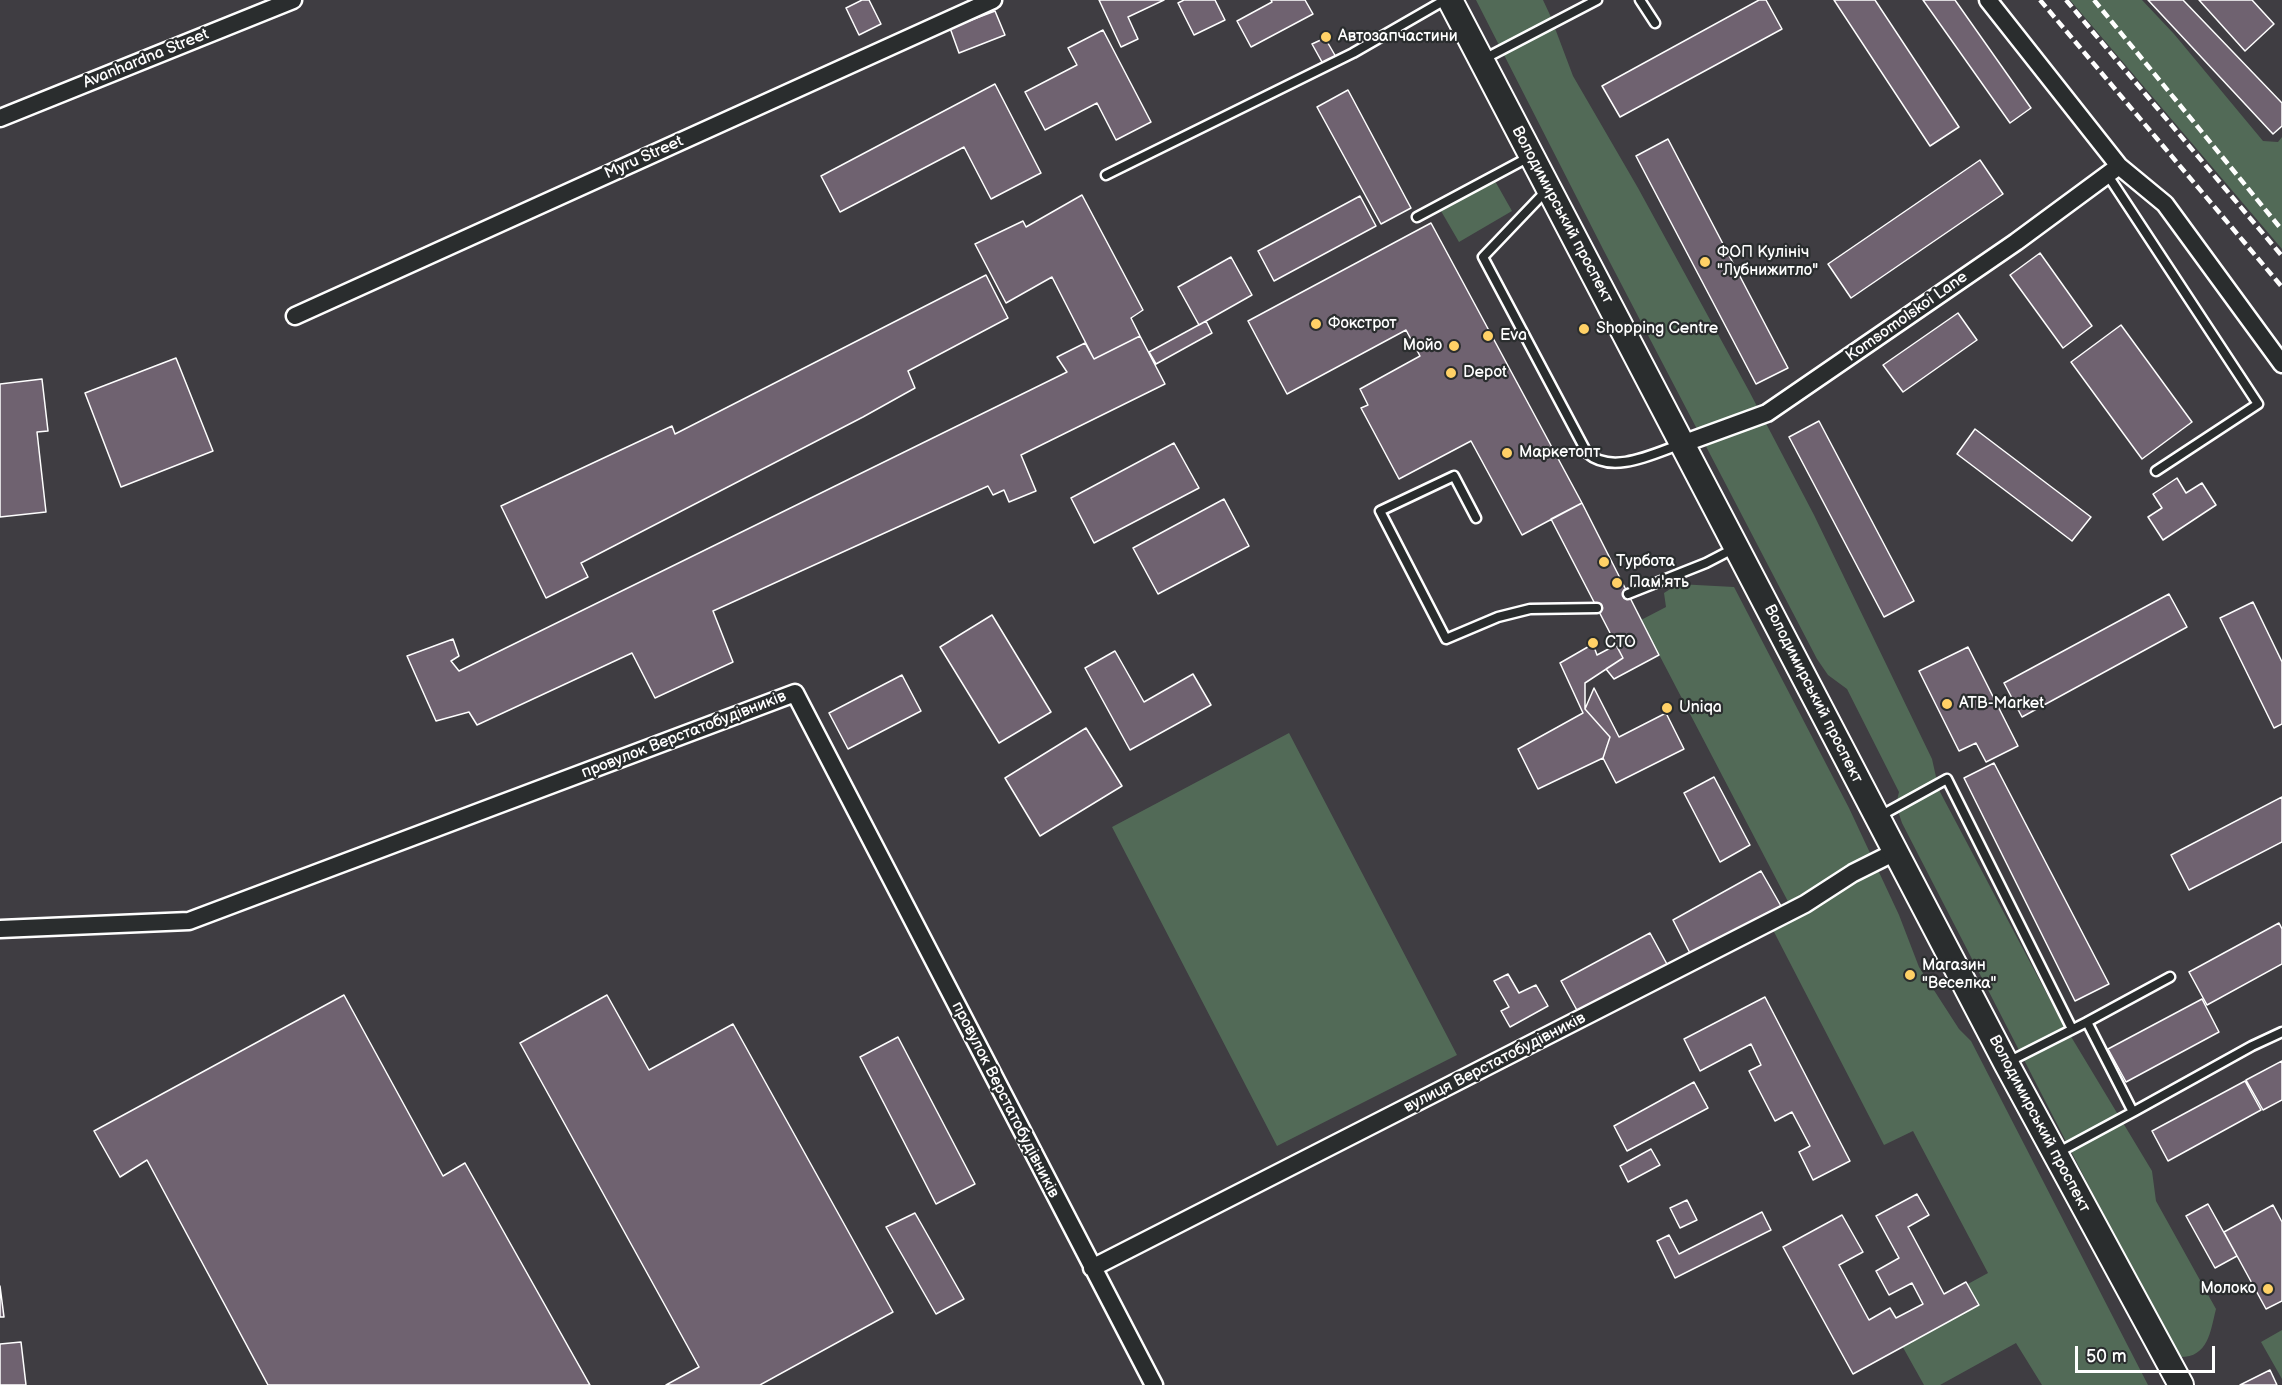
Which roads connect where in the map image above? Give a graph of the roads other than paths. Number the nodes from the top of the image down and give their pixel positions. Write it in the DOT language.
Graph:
graph roads {
  1 [pos="292,0"];
  2 [pos="993,0"];
  3 [pos="1447,0"];
  4 [pos="1597,0"];
  5 [pos="1640,0"];
  6 [pos="1988,0"];
  7 [pos="1655,23"];
  8 [pos="1482,60"];
  9 [pos="0,118"];
  10 [pos="1531,156"];
  11 [pos="2113,170"];
  12 [pos="1106,175"];
  13 [pos="1548,189"];
  14 [pos="1417,217"];
  15 [pos="295,316"];
  16 [pos="2282,364"];
  17 [pos="1682,444"];
  18 [pos="2156,471"];
  19 [pos="1476,518"];
  20 [pos="1736,548"];
  21 [pos="1628,594"];
  22 [pos="1597,608"];
  23 [pos="1877,817"];
  24 [pos="1895,852"];
  25 [pos="0,930"];
  26 [pos="2170,977"];
  27 [pos="2087,1022"];
  28 [pos="2072,1029"];
  29 [pos="2282,1032"];
  30 [pos="2006,1064"];
  31 [pos="2133,1112"];
  32 [pos="2054,1154"];
  33 [pos="1092,1268"];
  34 [pos="1154,1385"];
  35 [pos="2181,1385"];
  1 -- 9 [label="street, Avanhardna Street"];
  2 -- 15 [label="street, Myru Street"];
  3 -- 8 [label="main road, Володимирський проспект"];
  3 -- 12 [label="lane"];
  4 -- 8 [label="lane"];
  5 -- 7 [label="lane"];
  6 -- 11 [label="street"];
  8 -- 10 [label="main road, Володимирський проспект"];
  10 -- 13 [label="main road, Володимирський проспект"];
  10 -- 14 [label="lane"];
  11 -- 16 [label="street"];
  11 -- 17 [label="street, Komsomolskoi Lane"];
  11 -- 18 [label="lane"];
  13 -- 17 [label="main road, Володимирський проспект"];
  13 -- 17 [label="lane"];
  17 -- 20 [label="main road, Володимирський проспект"];
  19 -- 22 [label="lane"];
  20 -- 21 [label="lane"];
  20 -- 23 [label="main road, Володимирський проспект"];
  23 -- 24 [label="main road, Володимирський проспект"];
  23 -- 28 [label="lane"];
  24 -- 30 [label="main road, Володимирський проспект"];
  24 -- 33 [label="street, вулиця Верстатобудівників"];
  25 -- 33 [label="street, провулок Верстатобудівників"];
  26 -- 27 [label="lane"];
  27 -- 28 [label="lane"];
  27 -- 31 [label="lane"];
  28 -- 30 [label="lane"];
  29 -- 31 [label="lane"];
  30 -- 32 [label="main road, Володимирський проспект"];
  31 -- 32 [label="lane"];
  32 -- 35 [label="main road, Володимирський проспект"];
  33 -- 34 [label="street, провулок Верстатобудівників"];
}
